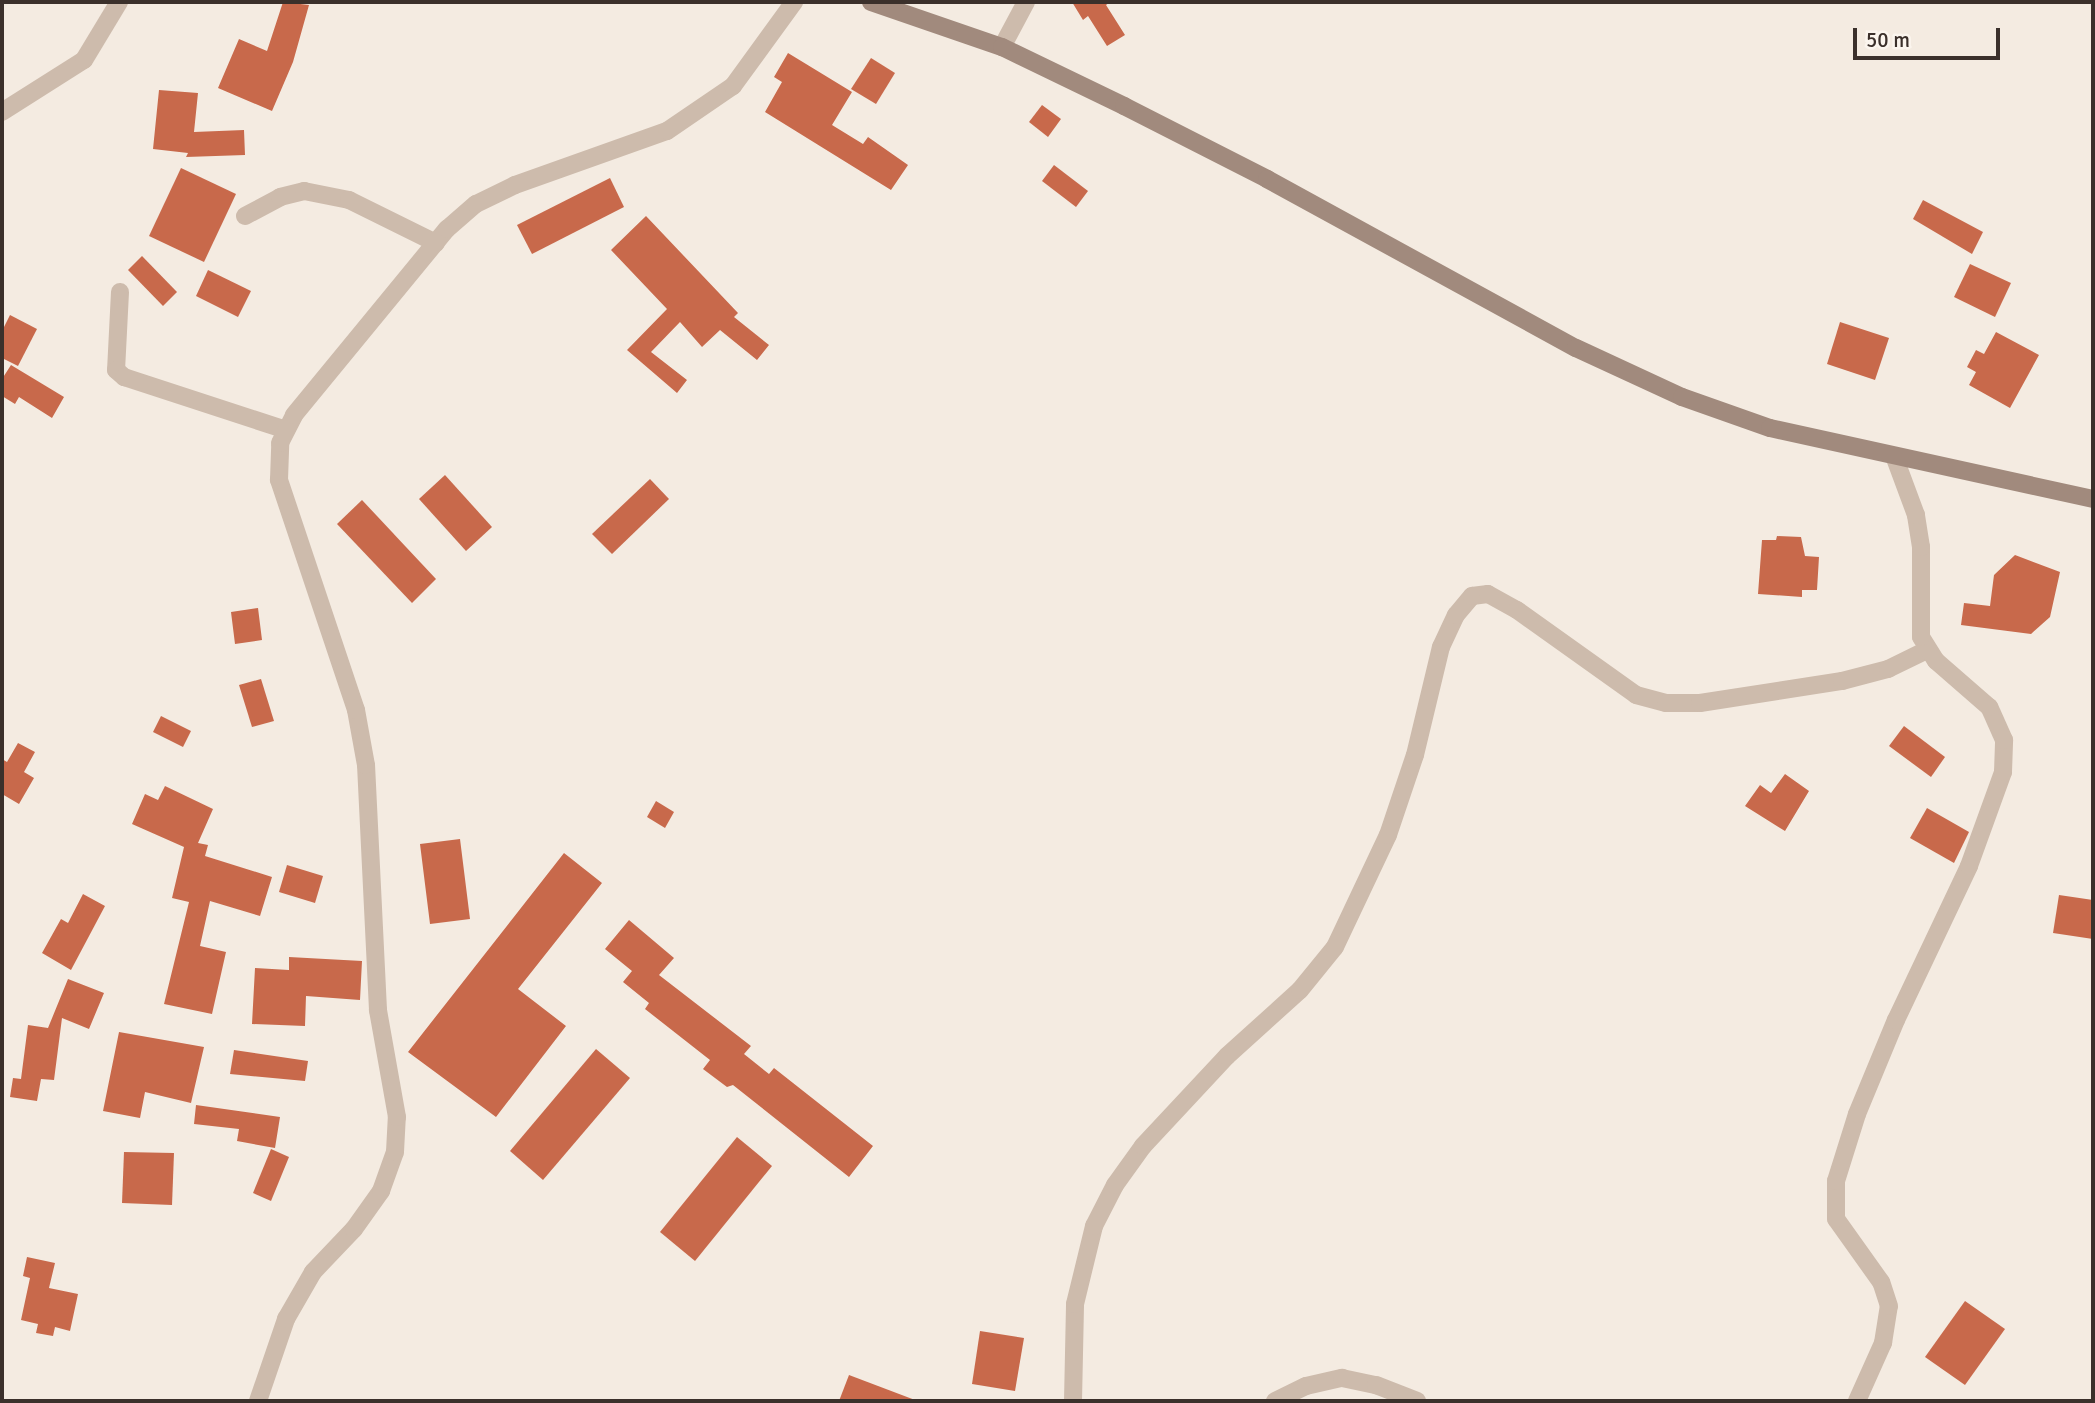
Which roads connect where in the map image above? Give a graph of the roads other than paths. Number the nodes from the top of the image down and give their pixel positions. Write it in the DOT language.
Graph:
graph roads {
  1 [pos="119,2"];
  2 [pos="794,2"];
  3 [pos="871,2"];
  4 [pos="1026,2"];
  5 [pos="1002,47"];
  6 [pos="2,112"];
  7 [pos="245,216"];
  8 [pos="436,243"];
  9 [pos="120,292"];
  10 [pos="286,430"];
  11 [pos="1894,456"];
  12 [pos="2093,499"];
  13 [pos="1927,650"];
  14 [pos="258,1401"];
  15 [pos="1073,1401"];
  16 [pos="1275,1401"];
  17 [pos="1417,1401"];
  18 [pos="1857,1401"];
  1 -- 6 [label="street"];
  2 -- 8 [label="street"];
  3 -- 5 [label="main road"];
  4 -- 5 [label="street"];
  5 -- 11 [label="main road"];
  7 -- 8 [label="street"];
  8 -- 10 [label="street"];
  9 -- 10 [label="street"];
  10 -- 14 [label="street"];
  11 -- 12 [label="main road"];
  11 -- 13 [label="street"];
  13 -- 15 [label="street"];
  13 -- 18 [label="street"];
  16 -- 17 [label="street"];
}
